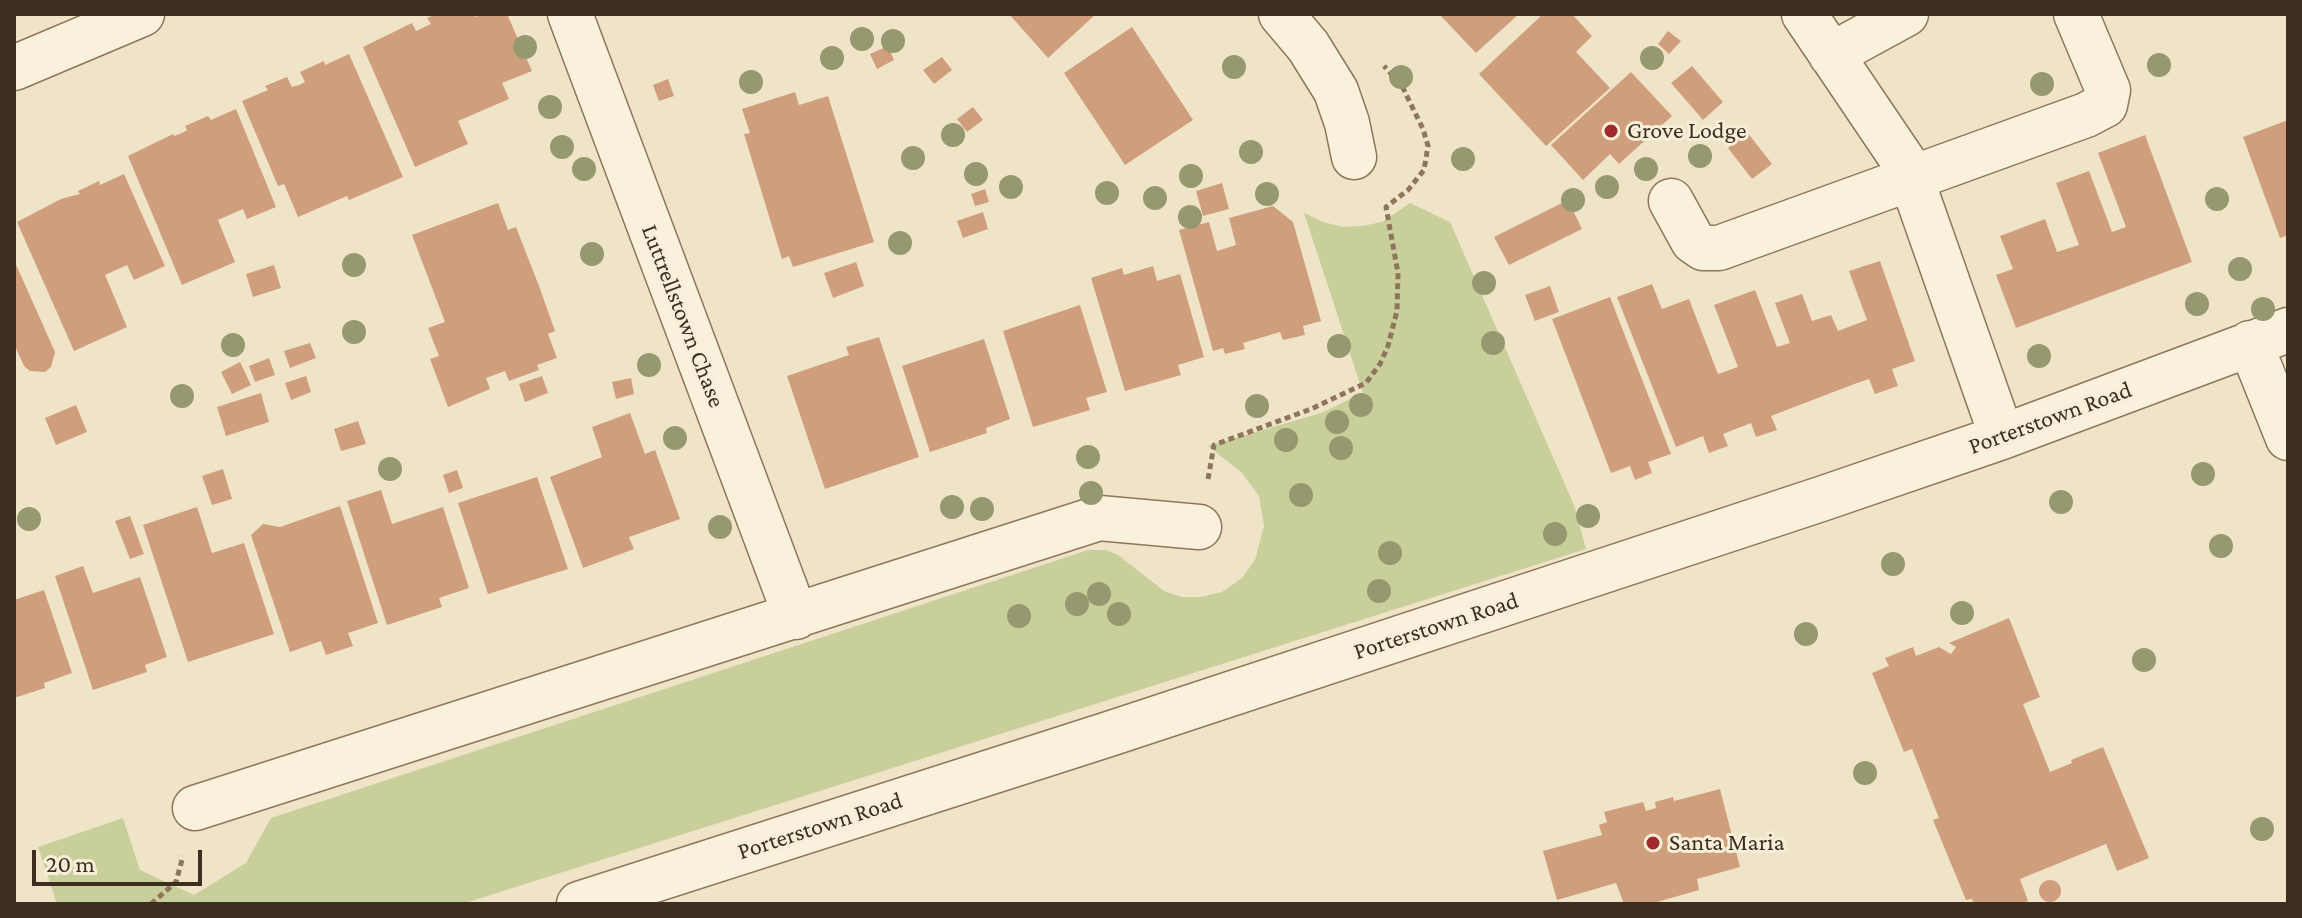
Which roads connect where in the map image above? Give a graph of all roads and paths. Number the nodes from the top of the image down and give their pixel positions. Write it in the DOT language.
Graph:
graph roads {
  1 [pos="142,14"];
  2 [pos="570,14"];
  3 [pos="1281,14"];
  4 [pos="1804,14"];
  5 [pos="1906,14"];
  6 [pos="2076,14"];
  7 [pos="1831,55"];
  8 [pos="1377,58"];
  9 [pos="14,68"];
  10 [pos="1354,157"];
  11 [pos="1911,178"];
  12 [pos="1671,201"];
  13 [pos="2269,337"];
  14 [pos="2002,437"];
  15 [pos="2288,438"];
  16 [pos="1199,527"];
  17 [pos="796,617"];
  18 [pos="195,808"];
  19 [pos="579,904"];
  1 -- 9 [label="street"];
  2 -- 17 [label="street, Luttrellstown Chase"];
  3 -- 10 [label="street"];
  4 -- 7 [label="street"];
  5 -- 7 [label="street"];
  6 -- 11 [label="street"];
  7 -- 11 [label="street"];
  8 -- 16 [label="path"];
  11 -- 12 [label="street"];
  11 -- 14 [label="street"];
  13 -- 14 [label="street, Porterstown Road"];
  13 -- 15 [label="street"];
  14 -- 19 [label="street, Porterstown Road"];
  16 -- 17 [label="street"];
  17 -- 18 [label="street"];
}
